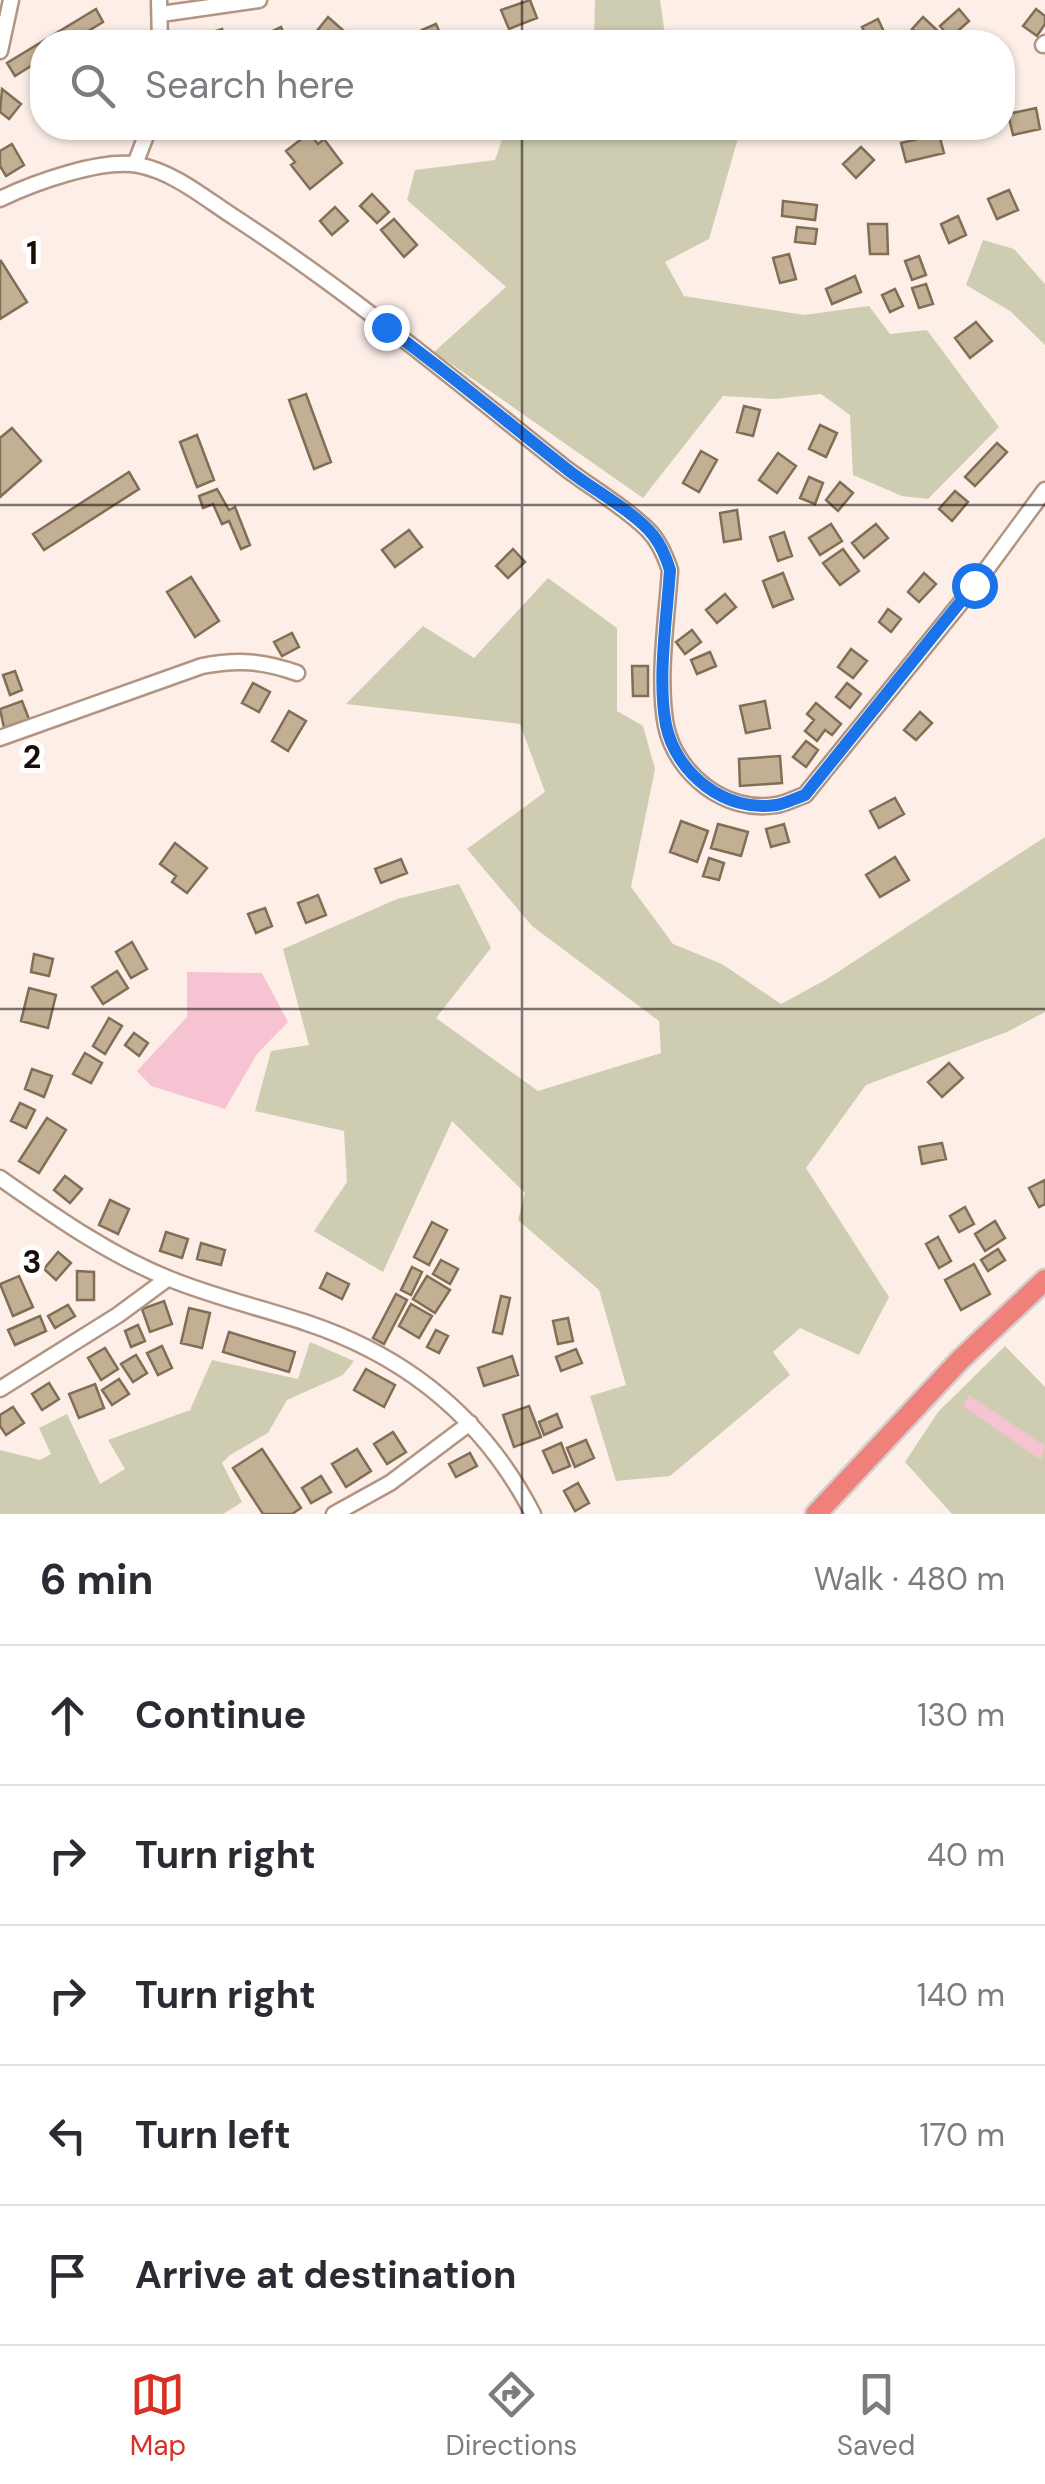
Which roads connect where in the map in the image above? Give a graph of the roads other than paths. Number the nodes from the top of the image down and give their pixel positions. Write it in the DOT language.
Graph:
graph roads {
  1 [pos="11,0"];
  2 [pos="259,0"];
  3 [pos="160,7"];
  4 [pos="0,51"];
  5 [pos="144,140"];
  6 [pos="135,164"];
  7 [pos="0,200"];
  8 [pos="1045,490"];
  9 [pos="298,673"];
  10 [pos="0,738"];
  11 [pos="0,1178"];
  12 [pos="167,1278"];
  13 [pos="1045,1280"];
  14 [pos="0,1389"];
  15 [pos="470,1423"];
  16 [pos="525,1499"];
  17 [pos="334,1514"];
  18 [pos="513,1514"];
  19 [pos="533,1514"];
  20 [pos="816,1514"];
  1 -- 4 [label="street"];
  2 -- 3 [label="street"];
  5 -- 6 [label="street"];
  6 -- 7 [label="street"];
  6 -- 8 [label="street"];
  9 -- 10 [label="street"];
  11 -- 12 [label="street"];
  12 -- 14 [label="street"];
  12 -- 15 [label="street"];
  13 -- 20 [label="highway"];
  15 -- 16 [label="street"];
  15 -- 17 [label="street"];
  16 -- 18 [label="street"];
  16 -- 19 [label="street"];
}
